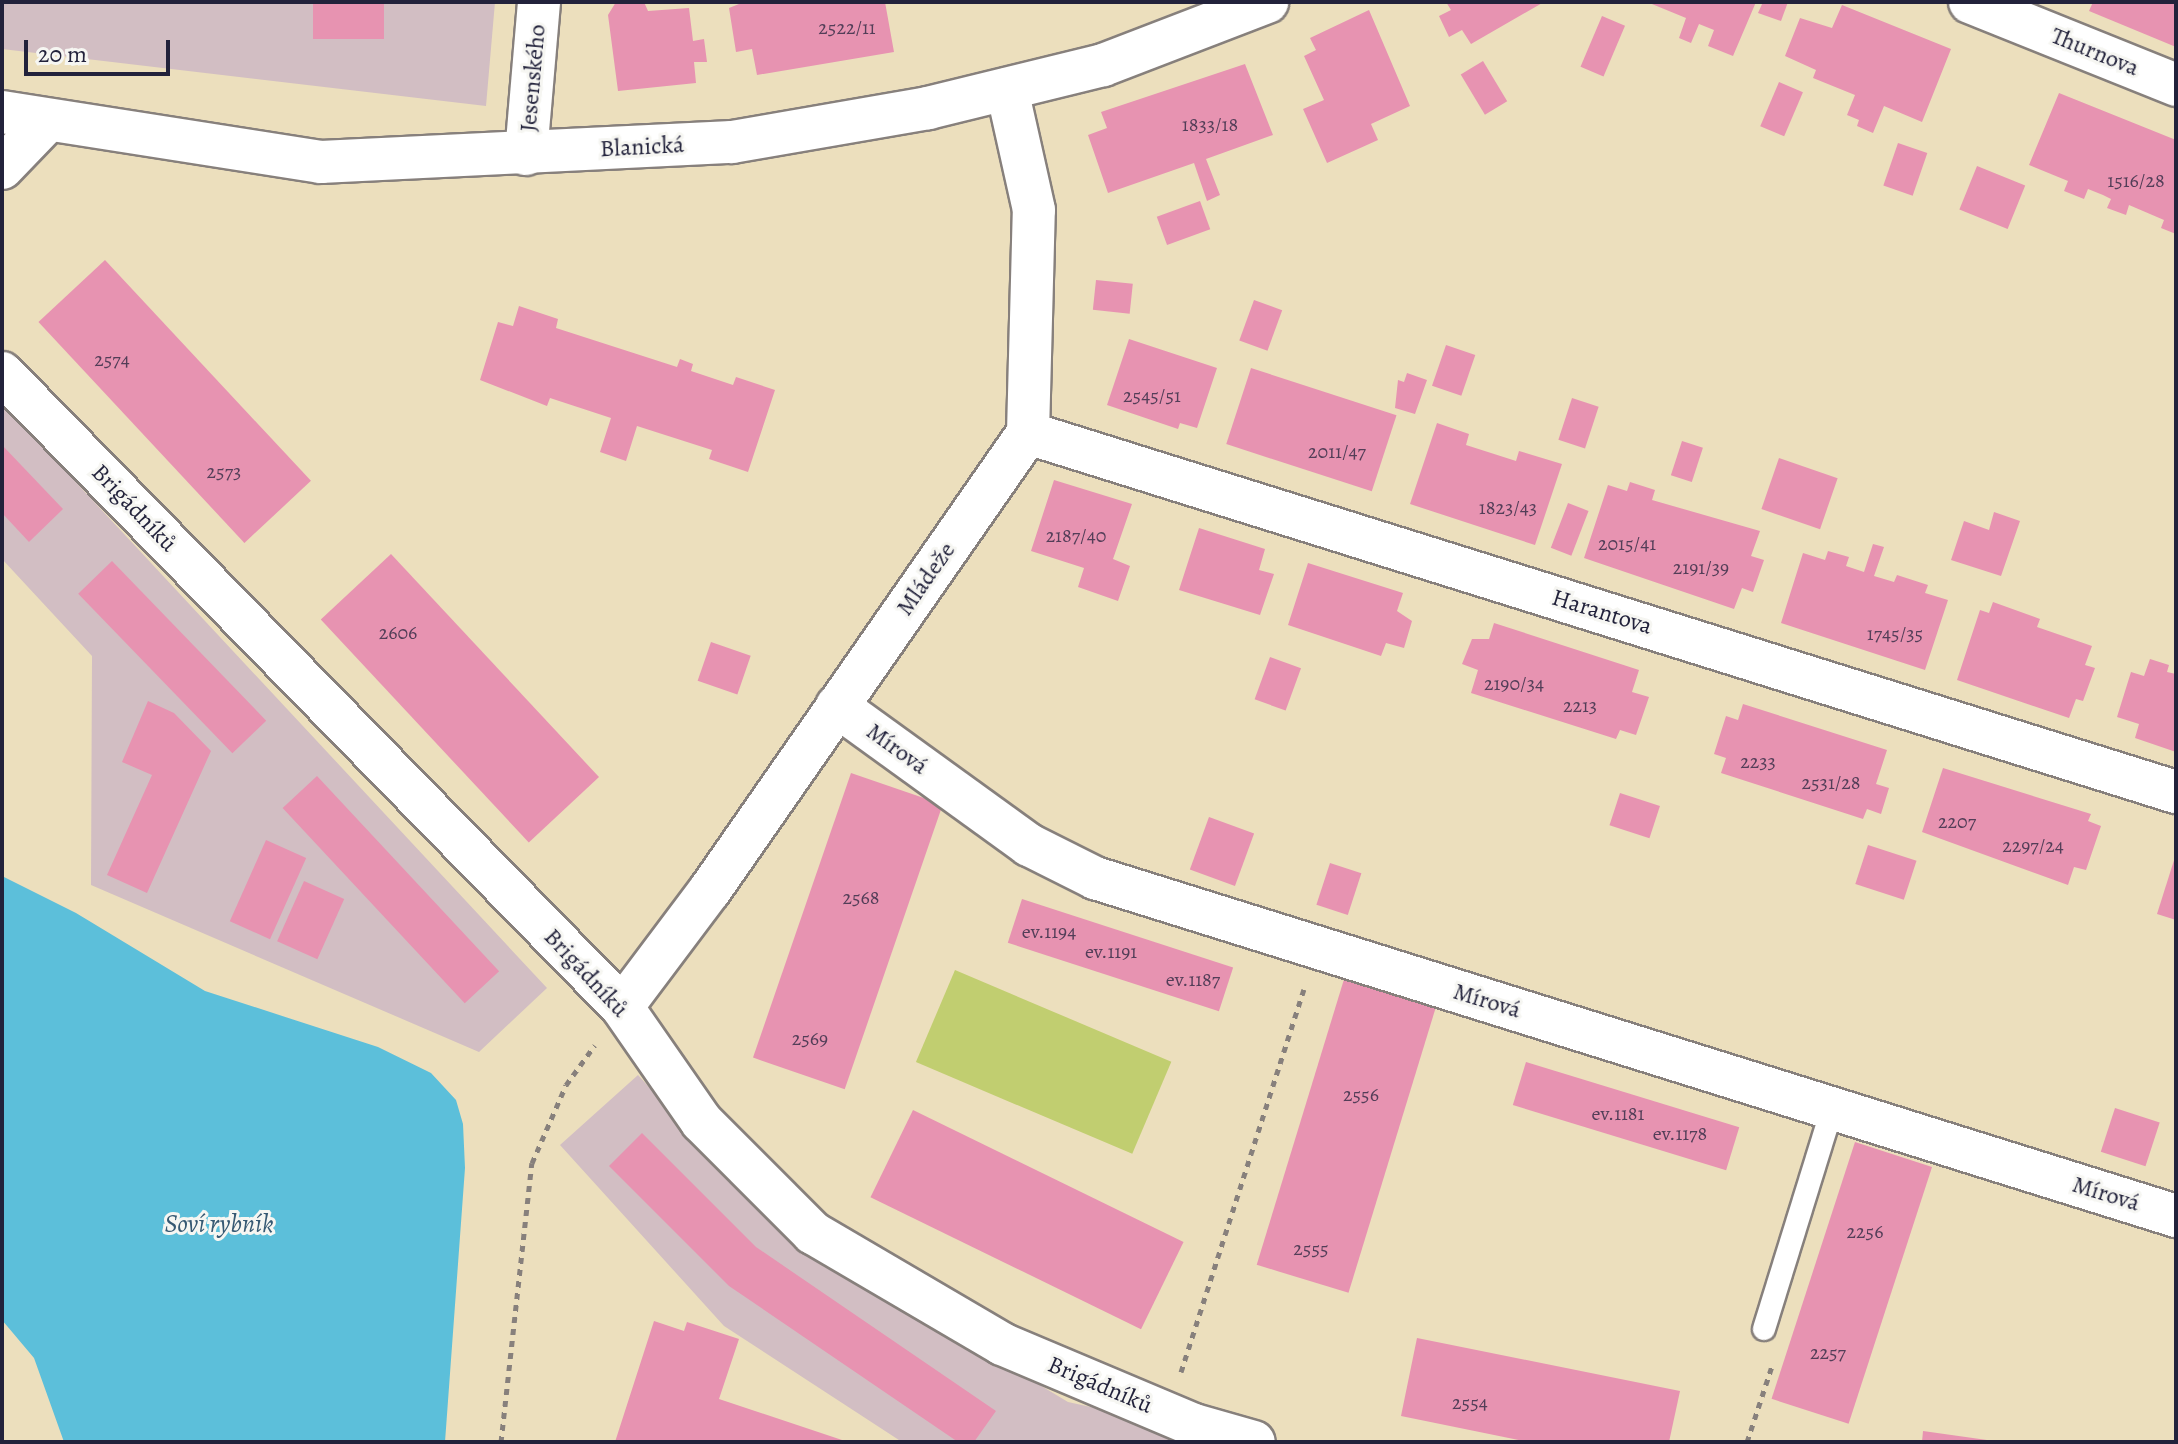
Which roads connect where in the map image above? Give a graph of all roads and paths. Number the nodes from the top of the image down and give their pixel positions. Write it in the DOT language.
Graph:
graph roads {
  1 [pos="539,2"];
  2 [pos="1267,2"];
  3 [pos="1970,2"];
  4 [pos="2176,85"];
  5 [pos="1007,89"];
  6 [pos="2,112"];
  7 [pos="48,120"];
  8 [pos="526,154"];
  9 [pos="2,168"];
  10 [pos="2,373"];
  11 [pos="1028,433"];
  12 [pos="837,706"];
  13 [pos="2176,792"];
  14 [pos="1309,976"];
  15 [pos="622,1007"];
  16 [pos="1832,1109"];
  17 [pos="2176,1216"];
  18 [pos="1764,1329"];
  19 [pos="1178,1380"];
  20 [pos="501,1442"];
  21 [pos="1254,1442"];
  1 -- 8 [label="street, Jesenského"];
  2 -- 5 [label="street, Blanická"];
  3 -- 4 [label="street, Thurnova"];
  5 -- 8 [label="street, Blanická"];
  5 -- 11 [label="street"];
  6 -- 7 [label="street, Blanická"];
  7 -- 8 [label="street, Blanická"];
  7 -- 9 [label="street"];
  10 -- 15 [label="street, Brigádníků"];
  11 -- 12 [label="street, Mládeže"];
  11 -- 13 [label="street, Harantova"];
  12 -- 15 [label="street, Mládeže"];
  12 -- 16 [label="street, Mírová"];
  14 -- 19 [label="path"];
  15 -- 20 [label="path"];
  15 -- 21 [label="street, Brigádníků"];
  16 -- 17 [label="street, Mírová"];
  16 -- 18 [label="lane"];
}
